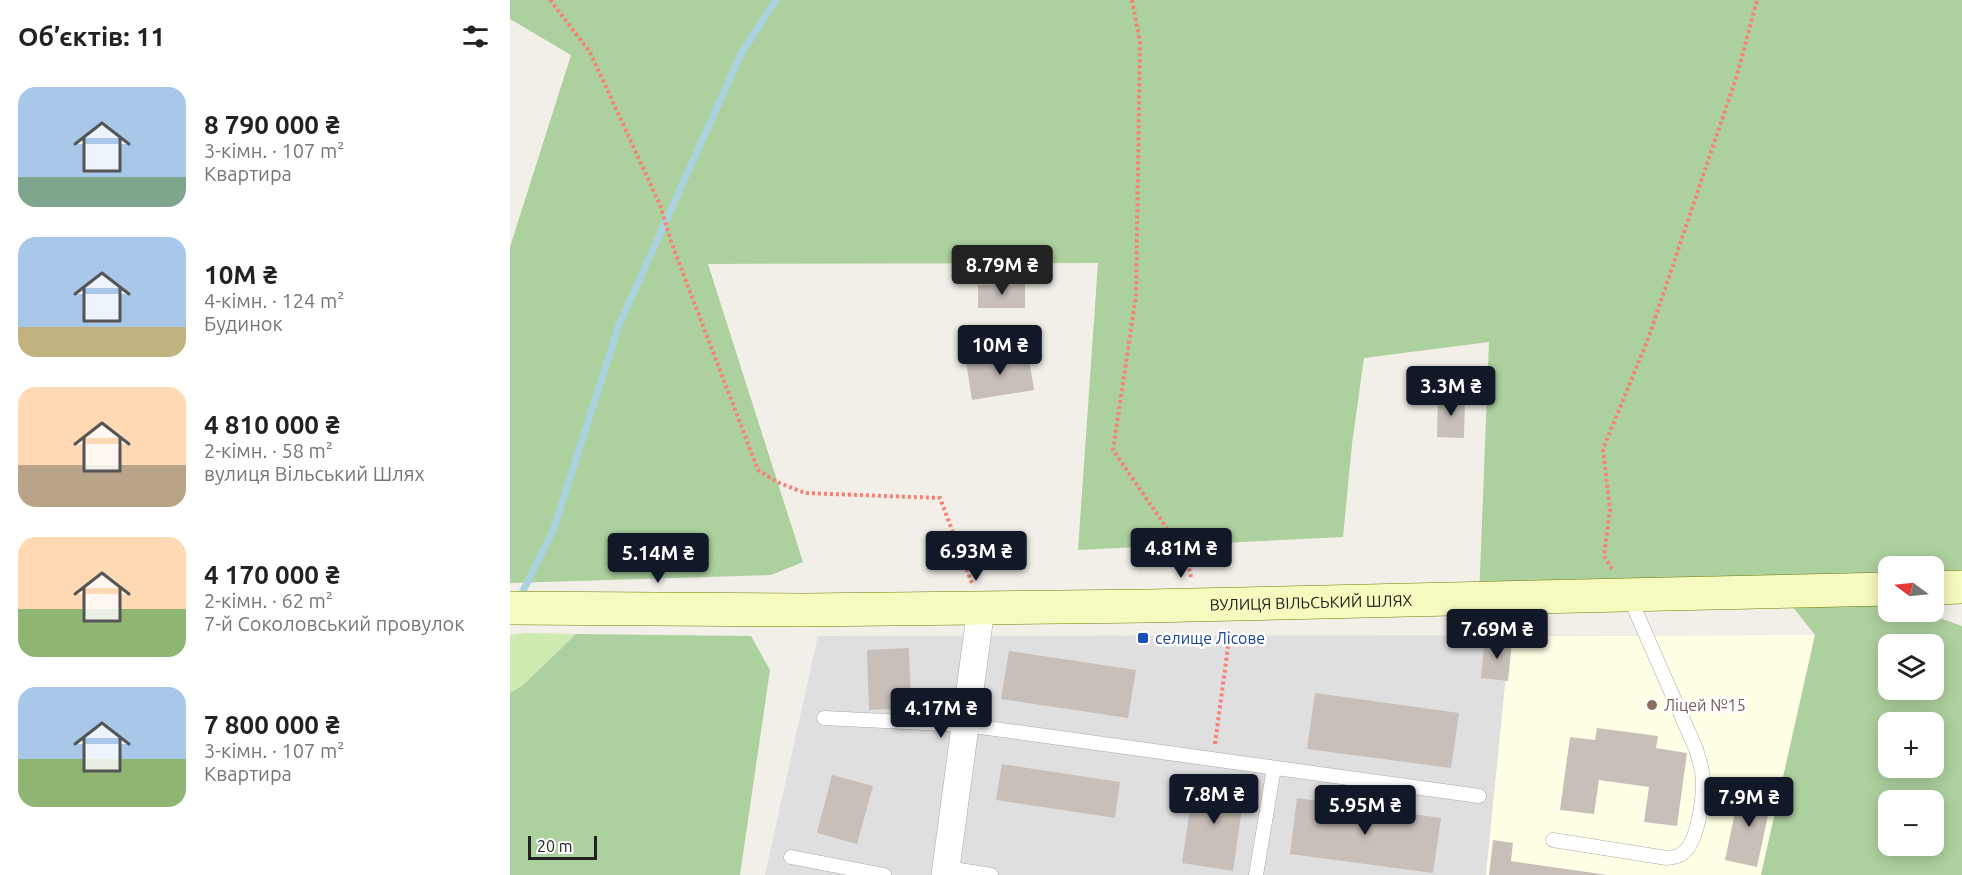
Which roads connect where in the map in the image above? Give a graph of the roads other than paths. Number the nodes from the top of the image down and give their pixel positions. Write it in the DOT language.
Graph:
graph roads {
  1 [pos="1962,587"];
  2 [pos="1944,588"];
  3 [pos="1878,589"];
  4 [pos="1628,595"];
  5 [pos="510,608"];
  6 [pos="981,608"];
  7 [pos="824,718"];
  8 [pos="966,725"];
  9 [pos="1274,768"];
  10 [pos="1479,795"];
  11 [pos="1553,840"];
  12 [pos="791,857"];
  13 [pos="810,868"];
  14 [pos="945,872"];
  15 [pos="884,875"];
  16 [pos="991,875"];
  17 [pos="1256,875"];
  1 -- 2 [label="street"];
  3 -- 4 [label="street, ВУЛИЦЯ ВІЛЬСЬКИЙ ШЛЯХ"];
  4 -- 6 [label="street, ВУЛИЦЯ ВІЛЬСЬКИЙ ШЛЯХ"];
  4 -- 11 [label="lane"];
  5 -- 6 [label="street, ВУЛИЦЯ ВІЛЬСЬКИЙ ШЛЯХ"];
  6 -- 8 [label="street"];
  7 -- 8 [label="lane"];
  8 -- 9 [label="lane"];
  8 -- 14 [label="street"];
  9 -- 10 [label="lane"];
  9 -- 17 [label="lane"];
  12 -- 13 [label="lane"];
  13 -- 15 [label="lane"];
  14 -- 16 [label="lane"];
}
